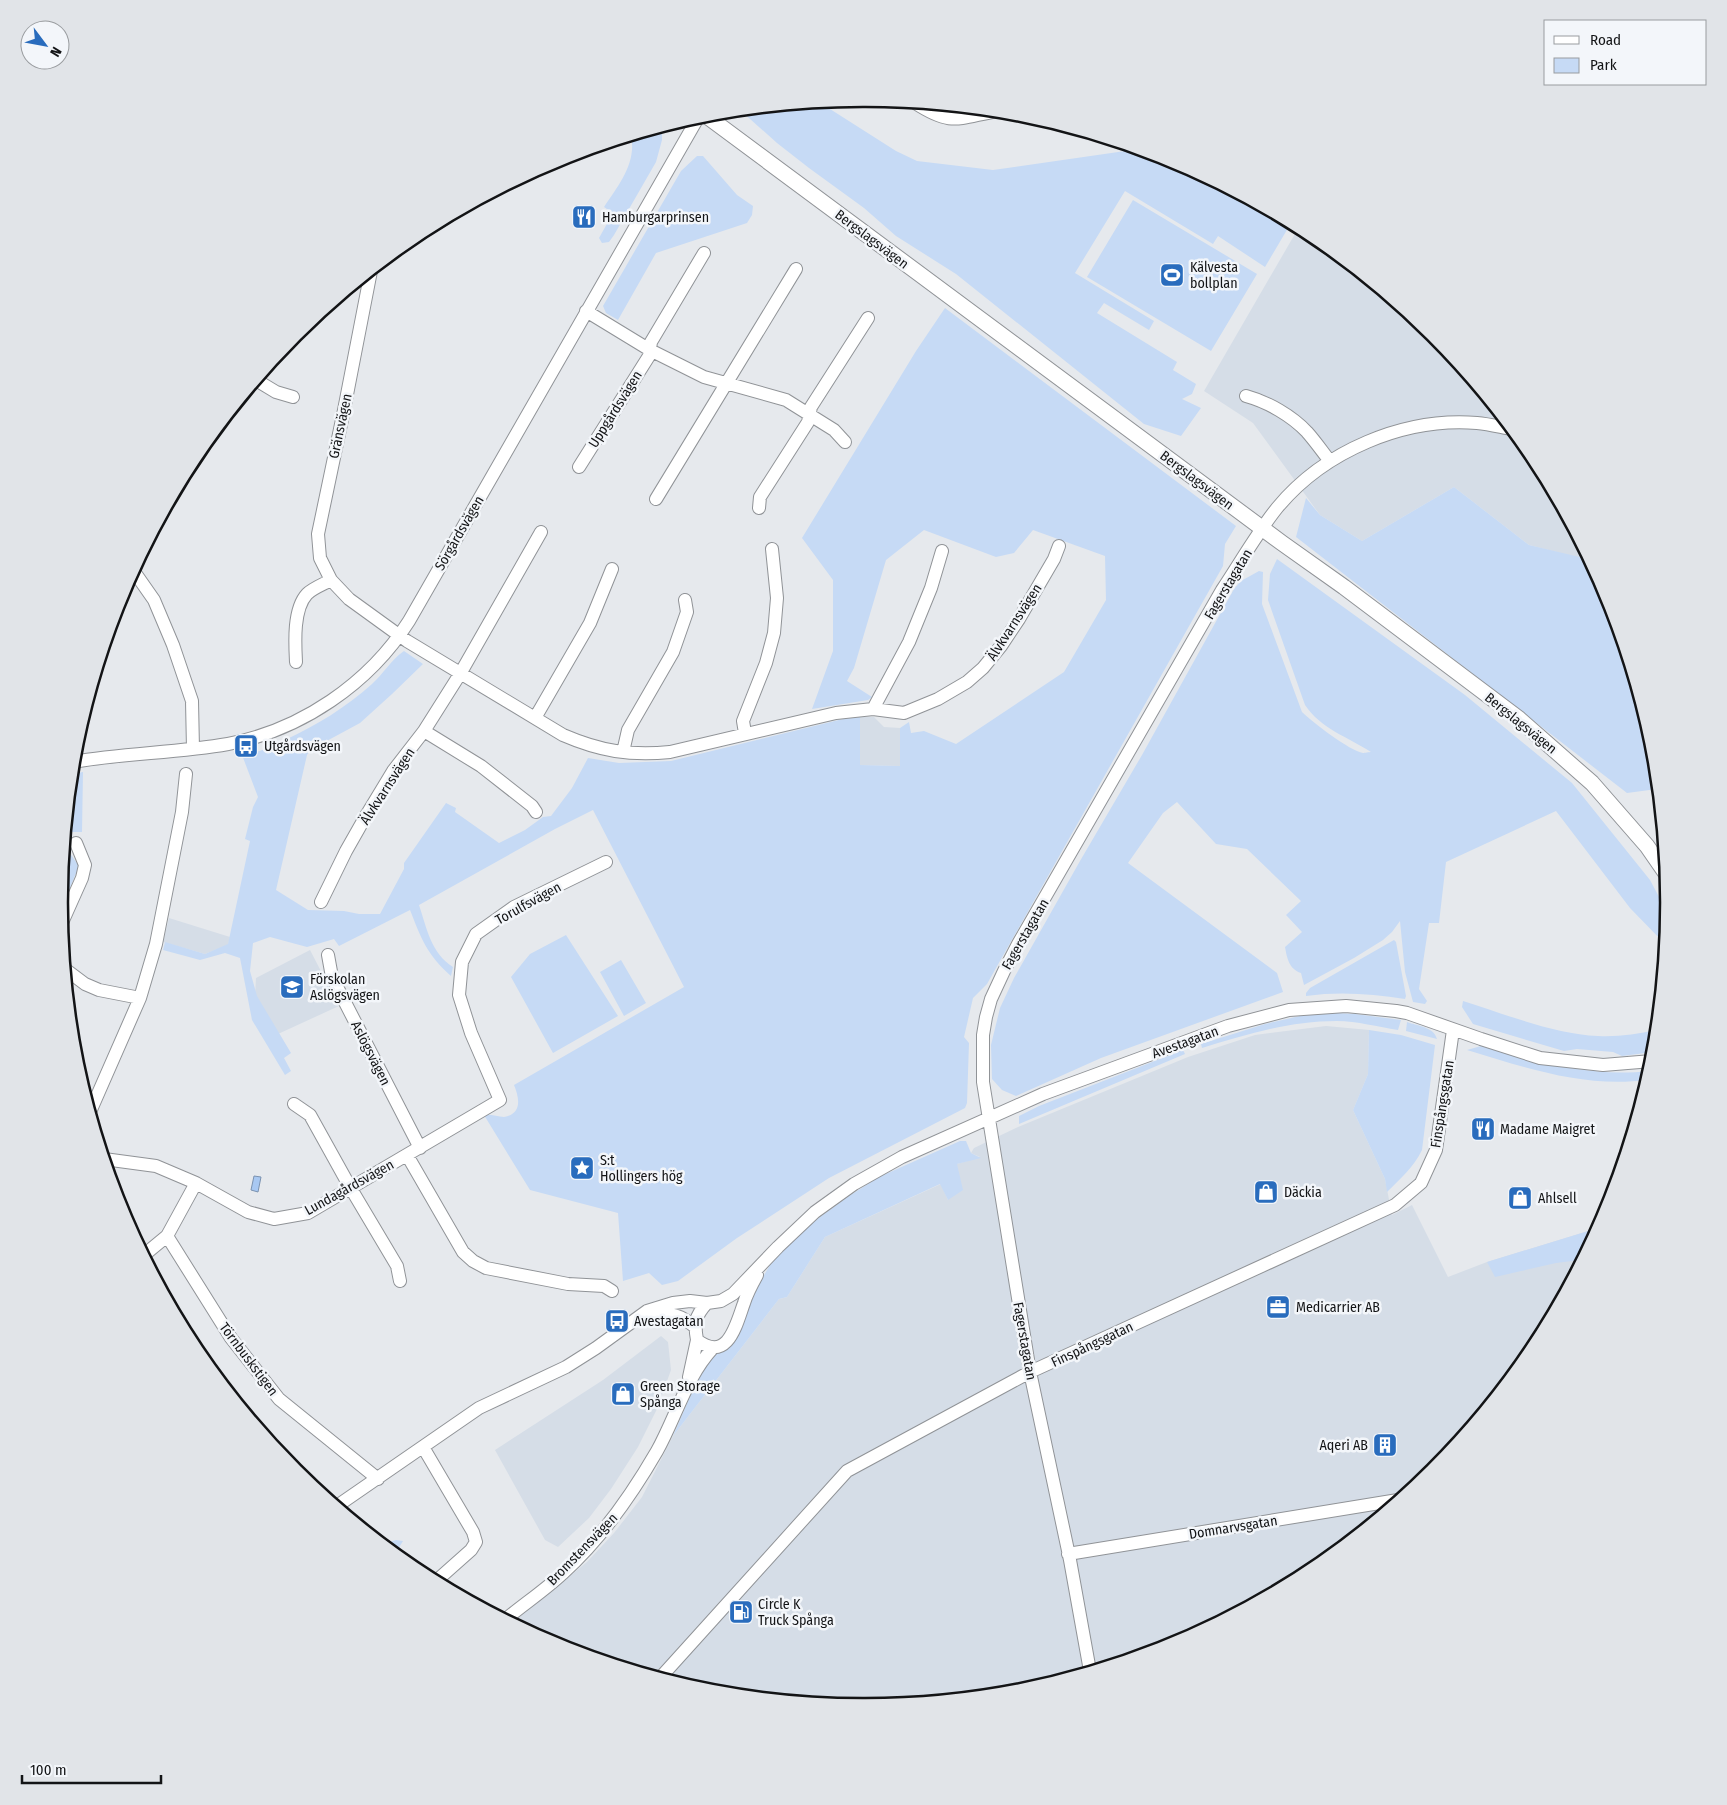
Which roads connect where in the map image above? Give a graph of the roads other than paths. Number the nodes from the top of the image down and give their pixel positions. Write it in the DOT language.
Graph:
graph roads {
  1 [pos="924,109"];
  2 [pos="977,115"];
  3 [pos="713,121"];
  4 [pos="694,125"];
  5 [pos="704,253"];
  6 [pos="796,269"];
  7 [pos="369,279"];
  8 [pos="586,311"];
  9 [pos="868,318"];
  10 [pos="650,350"];
  11 [pos="261,383"];
  12 [pos="727,384"];
  13 [pos="1246,396"];
  14 [pos="293,397"];
  15 [pos="809,414"];
  16 [pos="1502,427"];
  17 [pos="845,442"];
  18 [pos="1330,460"];
  19 [pos="579,467"];
  20 [pos="656,499"];
  21 [pos="759,508"];
  22 [pos="1263,529"];
  23 [pos="541,532"];
  24 [pos="1058,546"];
  25 [pos="772,549"];
  26 [pos="942,551"];
  27 [pos="612,569"];
  28 [pos="138,577"];
  29 [pos="331,580"];
  30 [pos="685,600"];
  31 [pos="400,635"];
  32 [pos="296,662"];
  33 [pos="460,674"];
  34 [pos="873,709"];
  35 [pos="535,718"];
  36 [pos="424,731"];
  37 [pos="745,733"];
  38 [pos="193,749"];
  39 [pos="623,752"];
  40 [pos="81,761"];
  41 [pos="186,774"];
  42 [pos="536,812"];
  43 [pos="76,843"];
  44 [pos="606,862"];
  45 [pos="1658,863"];
  46 [pos="321,902"];
  47 [pos="68,909"];
  48 [pos="328,955"];
  49 [pos="71,973"];
  50 [pos="140,998"];
  51 [pos="1453,1030"];
  52 [pos="1643,1062"];
  53 [pos="500,1100"];
  54 [pos="94,1104"];
  55 [pos="294,1104"];
  56 [pos="987,1119"];
  57 [pos="420,1148"];
  58 [pos="407,1155"];
  59 [pos="111,1160"];
  60 [pos="196,1183"];
  61 [pos="350,1187"];
  62 [pos="167,1236"];
  63 [pos="148,1251"];
  64 [pos="764,1262"];
  65 [pos="400,1280"];
  66 [pos="612,1291"];
  67 [pos="721,1301"];
  68 [pos="707,1304"];
  69 [pos="640,1317"];
  70 [pos="739,1319"];
  71 [pos="696,1334"];
  72 [pos="713,1348"];
  73 [pos="1030,1372"];
  74 [pos="687,1386"];
  75 [pos="423,1447"];
  76 [pos="378,1479"];
  77 [pos="1387,1502"];
  78 [pos="341,1503"];
  79 [pos="1068,1554"];
  80 [pos="441,1577"];
  81 [pos="510,1616"];
  82 [pos="1089,1665"];
  83 [pos="665,1673"];
  1 -- 2 [label="street"];
  3 -- 22 [label="main road, Bergslagsvägen"];
  4 -- 8 [label="street, Sörgårdsvägen"];
  5 -- 10 [label="street, Uppgårdsvägen"];
  6 -- 12 [label="street"];
  7 -- 29 [label="street, Gränsvägen"];
  8 -- 10 [label="street"];
  8 -- 31 [label="street, Sörgårdsvägen"];
  9 -- 15 [label="street"];
  10 -- 12 [label="street"];
  10 -- 19 [label="street, Uppgårdsvägen"];
  11 -- 14 [label="street"];
  12 -- 15 [label="street"];
  12 -- 20 [label="street"];
  13 -- 18 [label="street"];
  15 -- 17 [label="street"];
  15 -- 21 [label="street"];
  16 -- 18 [label="street, Fagerstagatan"];
  18 -- 22 [label="street, Fagerstagatan"];
  22 -- 45 [label="main road, Bergslagsvägen"];
  22 -- 56 [label="street, Fagerstagatan"];
  23 -- 33 [label="street, Älvkvarnsvägen"];
  24 -- 34 [label="street, Älvkvarnsvägen"];
  25 -- 37 [label="street"];
  26 -- 34 [label="street"];
  27 -- 35 [label="street"];
  28 -- 38 [label="street"];
  29 -- 31 [label="street, Gränsvägen"];
  29 -- 32 [label="street"];
  30 -- 39 [label="street"];
  31 -- 33 [label="street, Älvkvarnsvägen"];
  31 -- 38 [label="street, Sörgårdsvägen"];
  33 -- 35 [label="street, Älvkvarnsvägen"];
  33 -- 36 [label="street, Älvkvarnsvägen"];
  34 -- 37 [label="street, Älvkvarnsvägen"];
  35 -- 39 [label="street, Älvkvarnsvägen"];
  36 -- 42 [label="street"];
  36 -- 46 [label="street, Älvkvarnsvägen"];
  37 -- 39 [label="street, Älvkvarnsvägen"];
  38 -- 40 [label="street, Sörgårdsvägen"];
  41 -- 50 [label="street"];
  43 -- 47 [label="street"];
  44 -- 53 [label="street, Torulfsvägen"];
  48 -- 57 [label="street, Aslögsvägen"];
  49 -- 50 [label="street"];
  50 -- 54 [label="street"];
  51 -- 52 [label="street, Avestagatan"];
  51 -- 56 [label="street, Avestagatan"];
  51 -- 73 [label="street, Finspångsgatan"];
  53 -- 57 [label="street, Lundagårdsvägen"];
  55 -- 61 [label="street"];
  56 -- 64 [label="street, Avestagatan"];
  56 -- 73 [label="street, Fagerstagatan"];
  57 -- 58 [label="street, Lundagårdsvägen"];
  58 -- 61 [label="street, Lundagårdsvägen"];
  58 -- 66 [label="street"];
  59 -- 60 [label="street, Lundagårdsvägen"];
  60 -- 61 [label="street, Lundagårdsvägen"];
  60 -- 62 [label="street"];
  61 -- 65 [label="street"];
  62 -- 63 [label="street"];
  62 -- 76 [label="street, Törnbuskstigen"];
  64 -- 67 [label="street, Avestagatan"];
  64 -- 70 [label="street, Avestagatan"];
  67 -- 68 [label="street, Avestagatan"];
  67 -- 70 [label="street"];
  68 -- 69 [label="street, Avestagatan"];
  68 -- 71 [label="street"];
  69 -- 71 [label="street, Avestagatan"];
  69 -- 75 [label="street, Avestagatan"];
  70 -- 72 [label="street, Avestagatan"];
  71 -- 72 [label="street, Avestagatan"];
  71 -- 74 [label="street, Bromstensvägen"];
  72 -- 74 [label="street, Bromstensvägen"];
  73 -- 79 [label="street, Fagerstagatan"];
  73 -- 83 [label="street, Finspångsgatan"];
  74 -- 81 [label="street, Bromstensvägen"];
  75 -- 76 [label="street, Avestagatan"];
  75 -- 80 [label="street"];
  76 -- 78 [label="street, Avestagatan"];
  77 -- 79 [label="street, Domnarvsgatan"];
  79 -- 82 [label="street, Fagerstagatan"];
}
